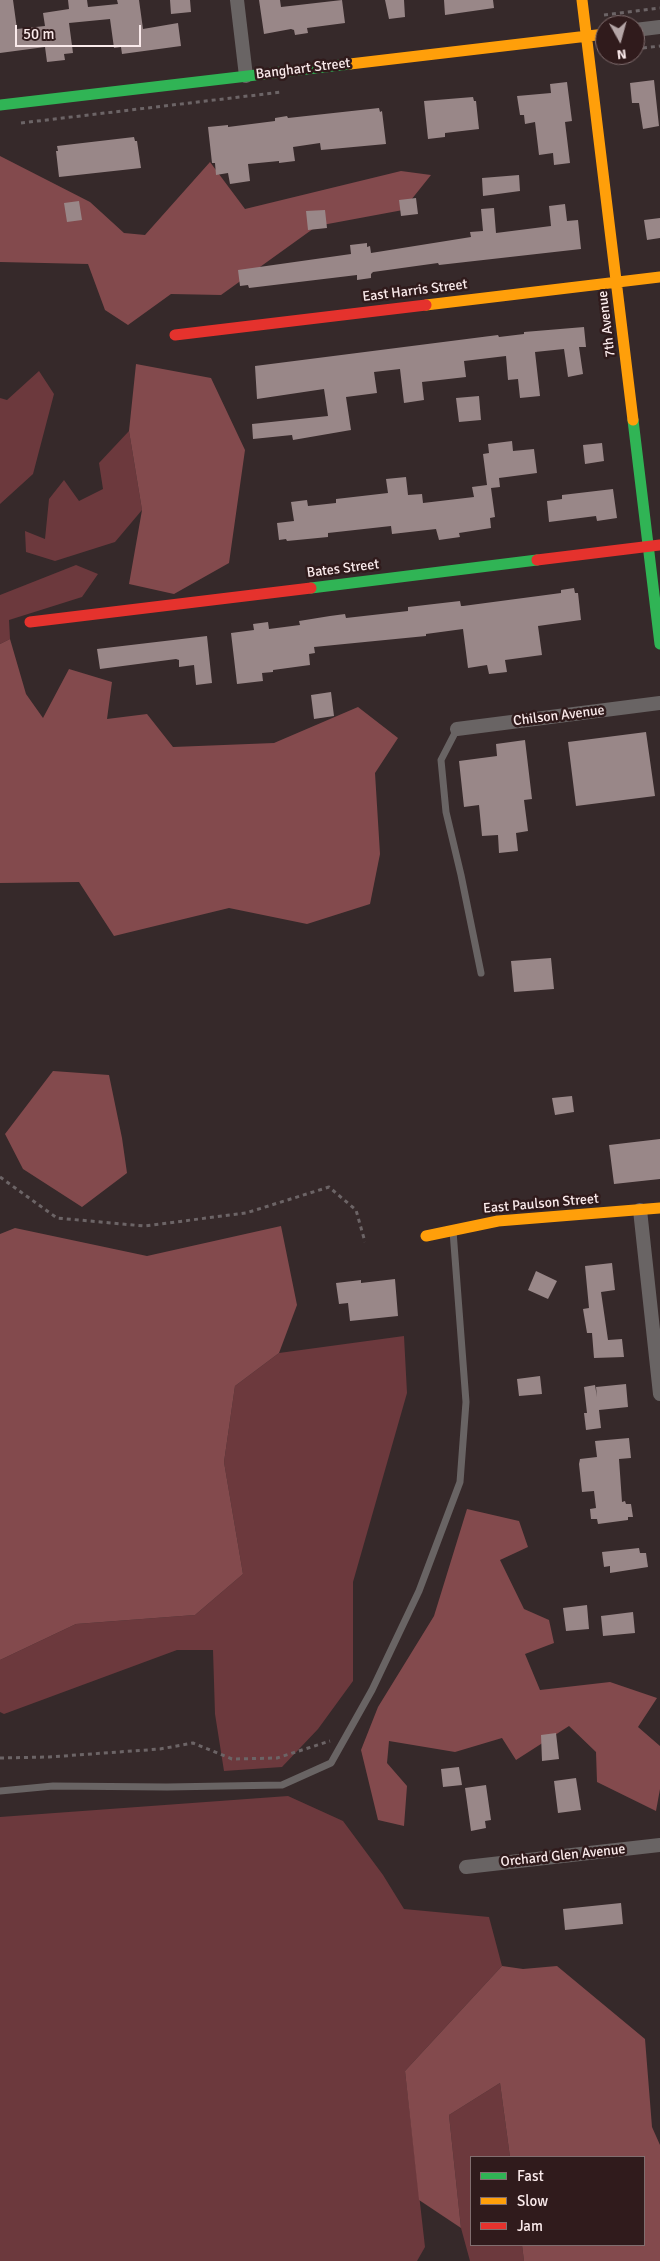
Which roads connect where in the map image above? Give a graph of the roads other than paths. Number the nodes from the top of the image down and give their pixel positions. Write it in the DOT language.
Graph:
graph roads {
  1 [pos="237,0"];
  2 [pos="582,0"];
  3 [pos="660,27"];
  4 [pos="645,29"];
  5 [pos="595,35"];
  6 [pos="587,36"];
  7 [pos="246,76"];
  8 [pos="0,105"];
  9 [pos="660,277"];
  10 [pos="617,282"];
  11 [pos="174,335"];
  12 [pos="654,545"];
  13 [pos="30,622"];
  14 [pos="660,644"];
  15 [pos="660,704"];
  16 [pos="457,729"];
  17 [pos="481,973"];
  18 [pos="660,1208"];
  19 [pos="640,1210"];
  20 [pos="453,1230"];
  21 [pos="426,1236"];
  22 [pos="660,1394"];
  23 [pos="0,1791"];
  24 [pos="660,1845"];
  25 [pos="466,1867"];
  1 -- 7 [label="street"];
  2 -- 6 [label="street, 7th Avenue"];
  3 -- 4 [label="street"];
  5 -- 6 [label="street, Banghart Street"];
  6 -- 7 [label="street, Banghart Street"];
  6 -- 10 [label="street, 7th Avenue"];
  7 -- 8 [label="street, Banghart Street"];
  9 -- 10 [label="street, East Harris Street"];
  10 -- 11 [label="street, East Harris Street"];
  10 -- 12 [label="street, 7th Avenue"];
  12 -- 13 [label="street, Bates Street"];
  12 -- 14 [label="street, 7th Avenue"];
  15 -- 16 [label="street, Chilson Avenue"];
  16 -- 17 [label="lane"];
  18 -- 19 [label="street, East Paulson Street"];
  19 -- 20 [label="street, East Paulson Street"];
  19 -- 22 [label="street"];
  20 -- 21 [label="street, East Paulson Street"];
  20 -- 23 [label="lane"];
  24 -- 25 [label="street, Orchard Glen Avenue"];
}
